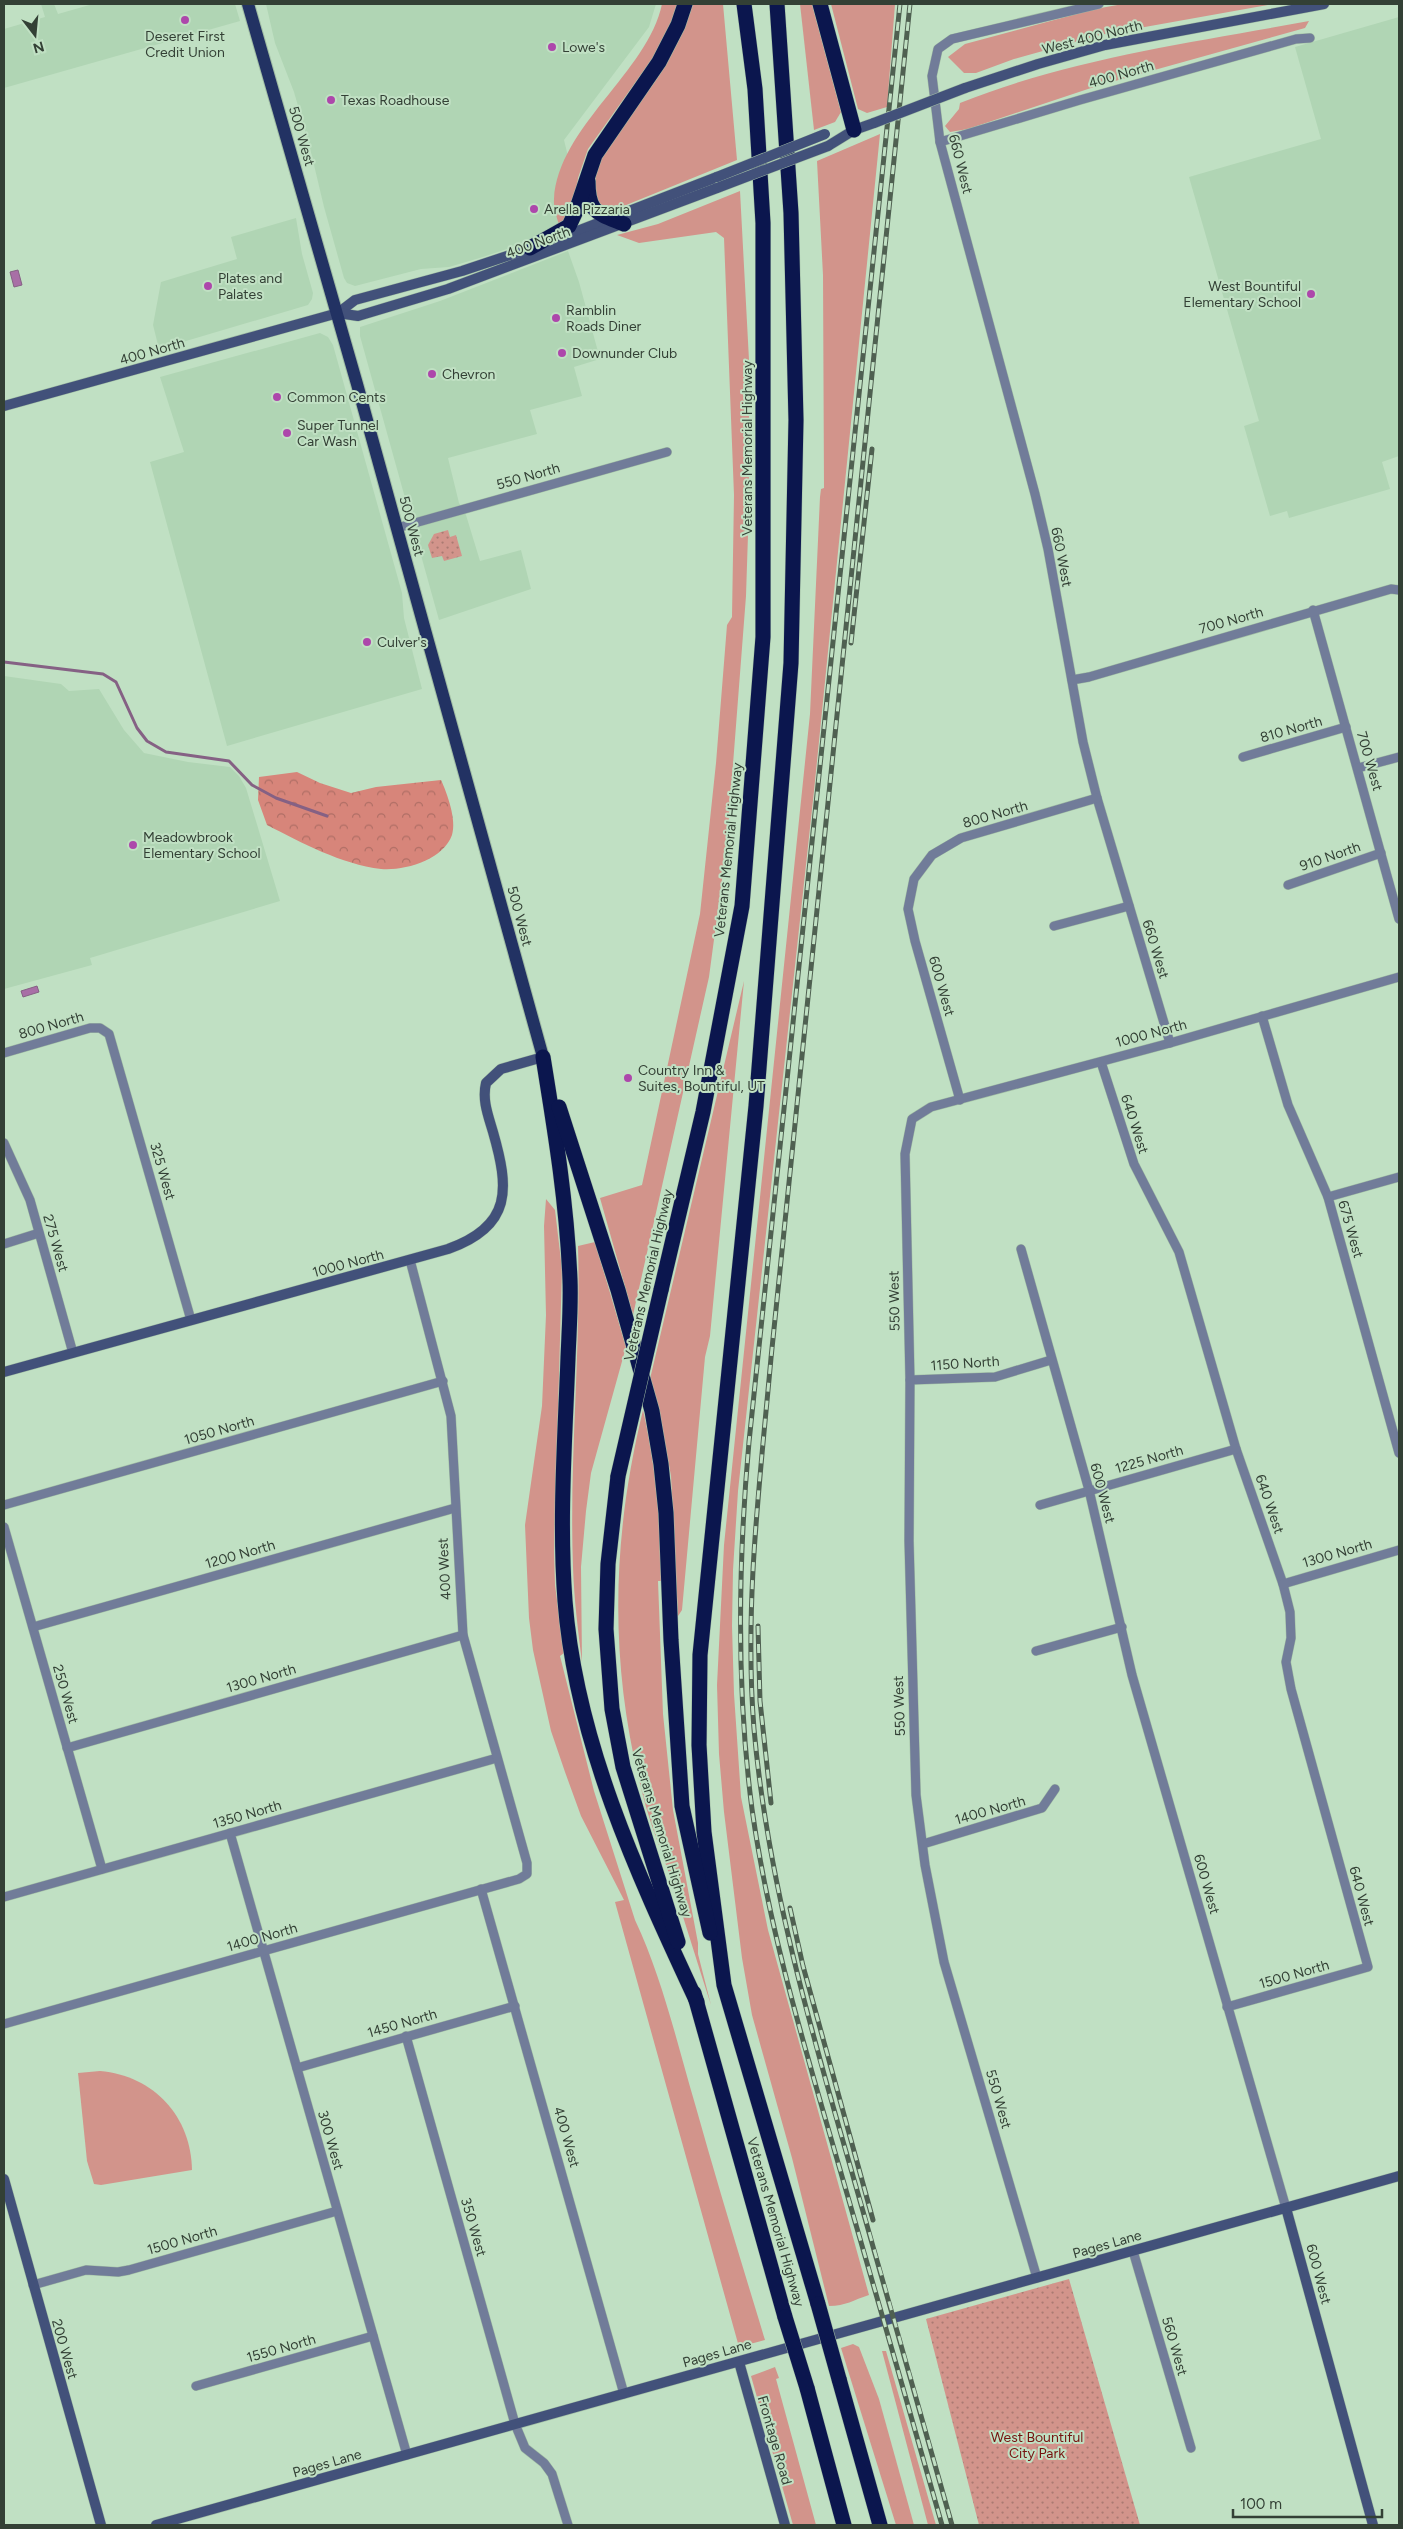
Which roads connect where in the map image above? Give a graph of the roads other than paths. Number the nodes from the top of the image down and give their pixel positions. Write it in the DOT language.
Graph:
graph roads {
  1 [pos="248,4"];
  2 [pos="685,4"];
  3 [pos="744,4"];
  4 [pos="777,4"];
  5 [pos="820,4"];
  6 [pos="1099,4"];
  7 [pos="1324,4"];
  8 [pos="1310,38"];
  9 [pos="874,123"];
  10 [pos="854,130"];
  11 [pos="940,142"];
  12 [pos="588,172"];
  13 [pos="617,221"];
  14 [pos="530,248"];
  15 [pos="338,314"];
  16 [pos="4,406"];
  17 [pos="666,452"];
  18 [pos="397,528"];
  19 [pos="1399,590"];
  20 [pos="1313,610"];
  21 [pos="1072,680"];
  22 [pos="1346,727"];
  23 [pos="1399,756"];
  24 [pos="1243,757"];
  25 [pos="1358,768"];
  26 [pos="1098,798"];
  27 [pos="1381,853"];
  28 [pos="914,880"];
  29 [pos="1288,884"];
  30 [pos="1129,906"];
  31 [pos="1399,919"];
  32 [pos="1054,926"];
  33 [pos="1399,977"];
  34 [pos="1262,1016"];
  35 [pos="105,1030"];
  36 [pos="1170,1043"];
  37 [pos="4,1053"];
  38 [pos="543,1057"];
  39 [pos="1101,1062"];
  40 [pos="960,1100"];
  41 [pos="912,1119"];
  42 [pos="4,1144"];
  43 [pos="1399,1177"];
  44 [pos="1328,1197"];
  45 [pos="39,1233"];
  46 [pos="4,1244"];
  47 [pos="1021,1249"];
  48 [pos="410,1260"];
  49 [pos="191,1320"];
  50 [pos="73,1353"];
  51 [pos="1051,1360"];
  52 [pos="4,1372"];
  53 [pos="910,1380"];
  54 [pos="442,1381"];
  55 [pos="1236,1448"];
  56 [pos="1399,1453"];
  57 [pos="1089,1490"];
  58 [pos="4,1505"];
  59 [pos="1040,1505"];
  60 [pos="455,1508"];
  61 [pos="4,1527"];
  62 [pos="1399,1550"];
  63 [pos="1283,1584"];
  64 [pos="33,1627"];
  65 [pos="1122,1627"];
  66 [pos="463,1635"];
  67 [pos="1036,1652"];
  68 [pos="67,1748"];
  69 [pos="497,1758"];
  70 [pos="1055,1789"];
  71 [pos="230,1833"];
  72 [pos="923,1844"];
  73 [pos="102,1869"];
  74 [pos="527,1874"];
  75 [pos="481,1889"];
  76 [pos="4,1897"];
  77 [pos="263,1951"];
  78 [pos="1368,1967"];
  79 [pos="724,1985"];
  80 [pos="697,2002"];
  81 [pos="515,2006"];
  82 [pos="1227,2007"];
  83 [pos="4,2024"];
  84 [pos="406,2036"];
  85 [pos="296,2068"];
  86 [pos="1399,2176"];
  87 [pos="4,2179"];
  88 [pos="1286,2208"];
  89 [pos="337,2211"];
  90 [pos="1133,2251"];
  91 [pos="1037,2278"];
  92 [pos="33,2285"];
  93 [pos="373,2336"];
  94 [pos="738,2362"];
  95 [pos="196,2386"];
  96 [pos="624,2394"];
  97 [pos="515,2424"];
  98 [pos="1191,2448"];
  99 [pos="407,2455"];
  100 [pos="101,2525"];
  101 [pos="156,2525"];
  102 [pos="568,2525"];
  103 [pos="785,2525"];
  104 [pos="844,2525"];
  105 [pos="880,2525"];
  106 [pos="1373,2525"];
  1 -- 15 [label="main road, 500 West"];
  2 -- 12 [label="highway"];
  3 -- 80 [label="highway, Veterans Memorial Highway, bridge"];
  4 -- 79 [label="highway, Veterans Memorial Highway"];
  5 -- 10 [label="highway"];
  6 -- 11 [label="street, 660 West"];
  7 -- 9 [label="street, West 400 North, bridge"];
  8 -- 11 [label="street, 400 North"];
  9 -- 10 [label="street, 400 North"];
  10 -- 13 [label="street, 400 North, bridge"];
  10 -- 13 [label="street, 400 North, bridge"];
  11 -- 21 [label="street, 660 West"];
  12 -- 13 [label="highway"];
  12 -- 14 [label="highway"];
  13 -- 14 [label="street, 400 North"];
  13 -- 15 [label="street, 400 North"];
  14 -- 15 [label="street, 400 North"];
  15 -- 16 [label="street, 400 North"];
  15 -- 18 [label="main road, 500 West"];
  17 -- 18 [label="street, 550 North"];
  18 -- 38 [label="main road, 500 West"];
  19 -- 20 [label="street, 700 North"];
  20 -- 21 [label="street, 700 North"];
  20 -- 22 [label="street, 700 West"];
  21 -- 26 [label="street, 660 West"];
  22 -- 24 [label="street, 810 North"];
  22 -- 25 [label="street, 700 West"];
  23 -- 25 [label="street"];
  25 -- 27 [label="street, 700 West"];
  26 -- 28 [label="street, 800 North"];
  26 -- 30 [label="street, 660 West"];
  27 -- 29 [label="street, 910 North"];
  27 -- 31 [label="street, 700 West"];
  28 -- 40 [label="street, 600 West"];
  30 -- 32 [label="street"];
  30 -- 36 [label="street, 660 West"];
  33 -- 34 [label="street, 1000 North"];
  34 -- 36 [label="street, 1000 North"];
  34 -- 44 [label="street, 675 West"];
  35 -- 37 [label="street, 800 North"];
  35 -- 49 [label="street, 325 West"];
  36 -- 39 [label="street, 1000 North"];
  38 -- 48 [label="street, 1000 North"];
  38 -- 79 [label="highway"];
  38 -- 80 [label="highway"];
  39 -- 40 [label="street, 1000 North"];
  39 -- 55 [label="street, 640 West"];
  40 -- 41 [label="street, 1000 North"];
  41 -- 53 [label="street, 550 West"];
  42 -- 45 [label="street, 275 West"];
  43 -- 44 [label="street"];
  44 -- 56 [label="street, 675 West"];
  45 -- 46 [label="street"];
  45 -- 50 [label="street, 275 West"];
  47 -- 51 [label="street, 600 West"];
  48 -- 49 [label="street, 1000 North"];
  48 -- 54 [label="street, 400 West"];
  49 -- 50 [label="street, 1000 North"];
  50 -- 52 [label="street, 1000 North"];
  51 -- 53 [label="street, 1150 North"];
  51 -- 57 [label="street, 600 West"];
  53 -- 72 [label="street, 550 West"];
  54 -- 58 [label="street, 1050 North"];
  54 -- 60 [label="street, 400 West"];
  55 -- 57 [label="street, 1225 North"];
  55 -- 63 [label="street, 640 West"];
  57 -- 59 [label="street, 1225 North"];
  57 -- 65 [label="street, 600 West"];
  60 -- 64 [label="street, 1200 North"];
  60 -- 66 [label="street, 400 West"];
  61 -- 64 [label="street, 250 West"];
  62 -- 63 [label="street, 1300 North"];
  63 -- 78 [label="street, 640 West"];
  64 -- 68 [label="street, 250 West"];
  65 -- 67 [label="street"];
  65 -- 82 [label="street, 600 West"];
  66 -- 68 [label="street, 1300 North"];
  66 -- 69 [label="street, 400 West"];
  68 -- 73 [label="street, 250 West"];
  69 -- 71 [label="street, 1350 North"];
  69 -- 74 [label="street, 400 West"];
  70 -- 72 [label="street, 1400 North"];
  71 -- 73 [label="street, 1350 North"];
  71 -- 77 [label="street, 300 West"];
  72 -- 91 [label="street, 550 West"];
  73 -- 76 [label="street, 1350 North"];
  74 -- 75 [label="street, 1400 North"];
  75 -- 77 [label="street, 1400 North"];
  75 -- 81 [label="street, 400 West"];
  77 -- 83 [label="street, 1400 North"];
  77 -- 85 [label="street, 300 West"];
  78 -- 82 [label="street, 1500 North"];
  79 -- 105 [label="highway, Veterans Memorial Highway, bridge"];
  80 -- 104 [label="highway, Veterans Memorial Highway, bridge"];
  81 -- 84 [label="street, 1450 North"];
  81 -- 96 [label="street, 400 West"];
  82 -- 88 [label="street, 600 West"];
  84 -- 85 [label="street, 1450 North"];
  84 -- 97 [label="street, 350 West"];
  85 -- 89 [label="street, 300 West"];
  86 -- 88 [label="street, Pages Lane"];
  87 -- 92 [label="street, 200 West"];
  88 -- 90 [label="street, Pages Lane"];
  88 -- 106 [label="street, 600 West"];
  89 -- 92 [label="street, 1500 North"];
  89 -- 93 [label="street, 300 West"];
  90 -- 91 [label="street, Pages Lane"];
  90 -- 98 [label="street, 560 West"];
  91 -- 94 [label="street, Pages Lane"];
  92 -- 100 [label="street, 200 West"];
  93 -- 95 [label="street, 1550 North"];
  93 -- 99 [label="street, 300 West"];
  94 -- 96 [label="street, Pages Lane"];
  94 -- 103 [label="street, Frontage Road"];
  96 -- 97 [label="street, Pages Lane"];
  97 -- 99 [label="street, Pages Lane"];
  97 -- 102 [label="street, 350 West"];
  99 -- 101 [label="street, Pages Lane"];
}
